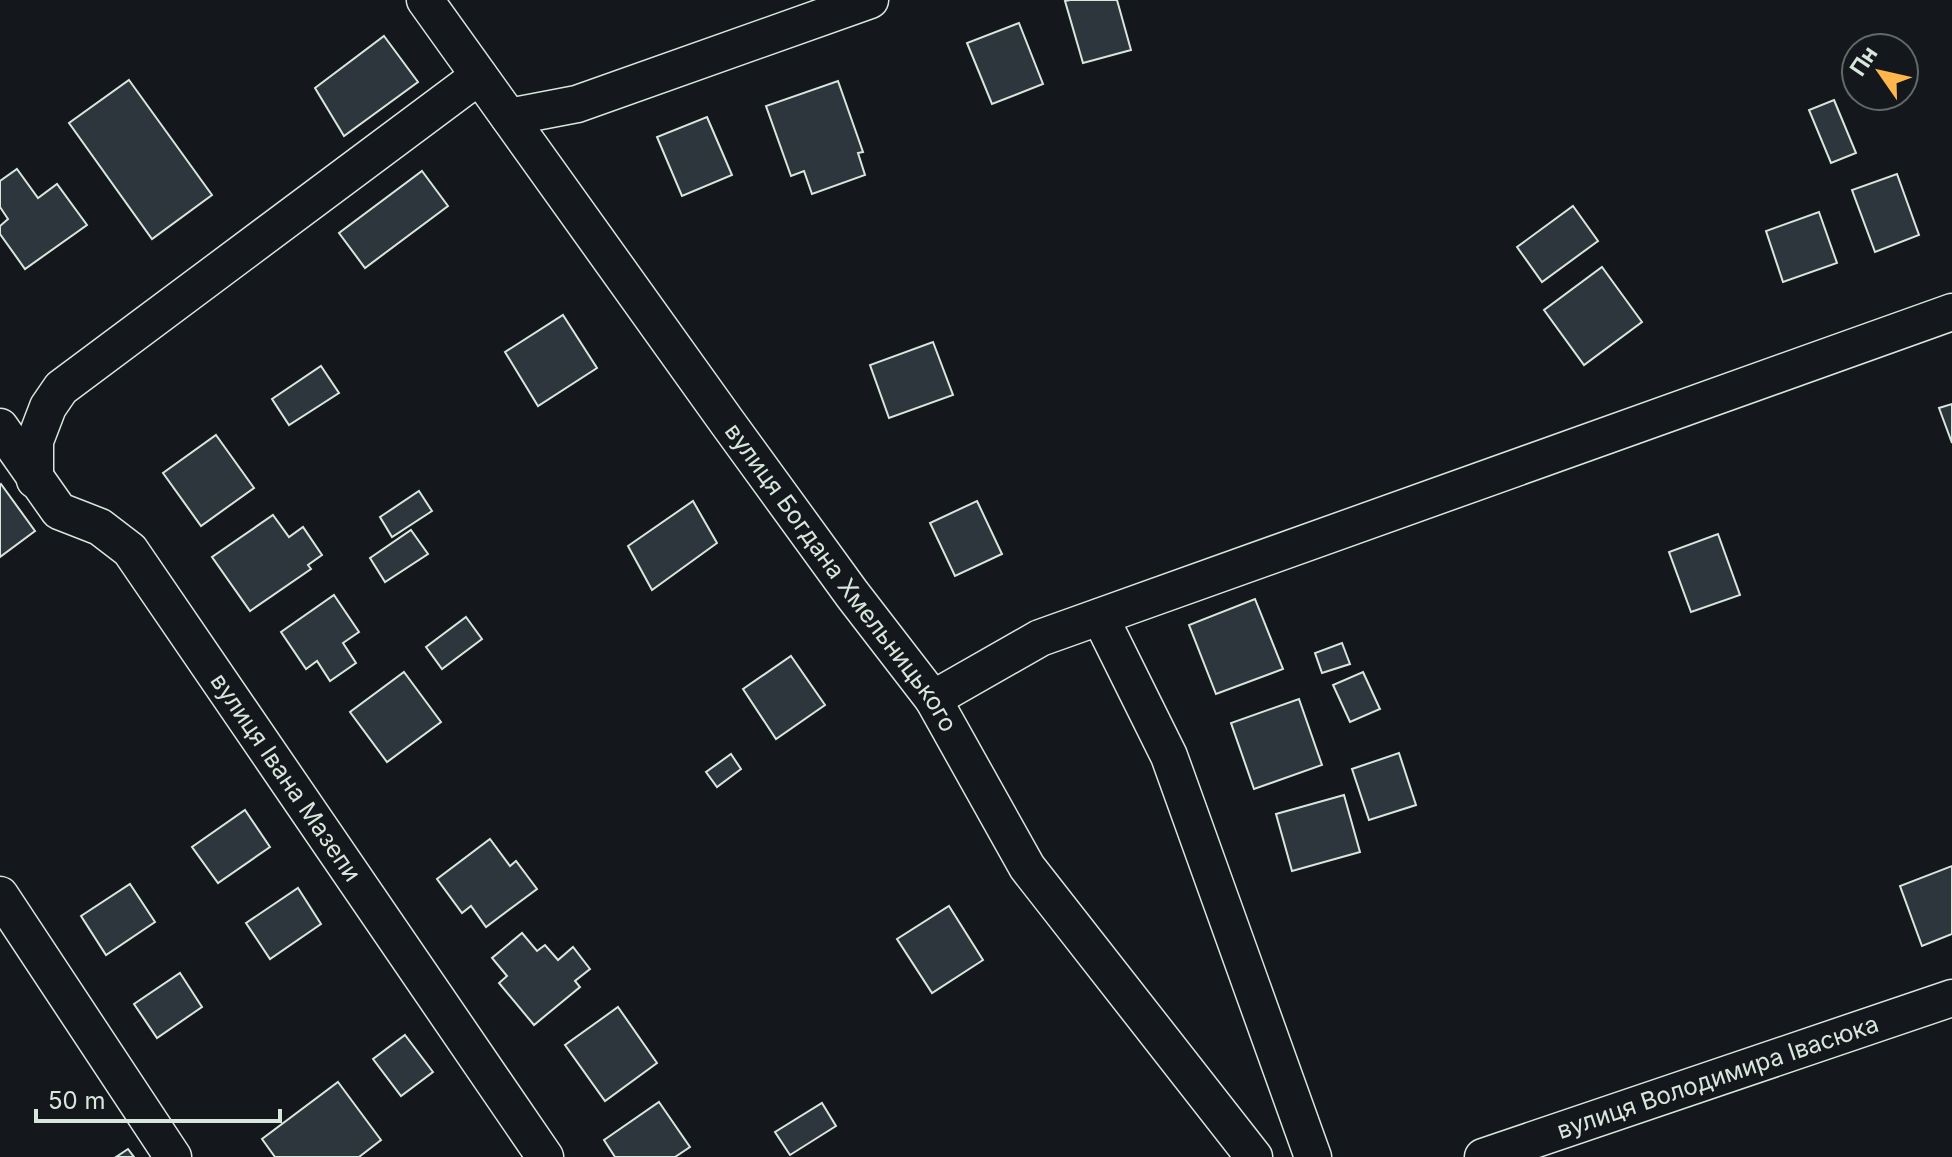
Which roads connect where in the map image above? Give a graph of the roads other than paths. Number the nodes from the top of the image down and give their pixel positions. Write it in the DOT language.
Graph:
graph roads {
  1 [pos="425,0"];
  2 [pos="870,0"];
  3 [pos="479,76"];
  4 [pos="509,117"];
  5 [pos="1952,312"];
  6 [pos="0,427"];
  7 [pos="35,480"];
  8 [pos="1100,617"];
  9 [pos="933,699"];
  10 [pos="0,895"];
  11 [pos="1952,998"];
  12 [pos="173,1157"];
  13 [pos="545,1157"];
  14 [pos="1254,1157"];
  15 [pos="1313,1157"];
  16 [pos="1483,1157"];
  1 -- 3 [label="street, вулиця Богдана Хмельницького"];
  2 -- 4 [label="street"];
  3 -- 4 [label="street, вулиця Богдана Хмельницького"];
  3 -- 7 [label="street"];
  4 -- 9 [label="street, вулиця Богдана Хмельницького"];
  5 -- 8 [label="street"];
  6 -- 7 [label="street, вулиця Івана Мазепи"];
  7 -- 13 [label="street, вулиця Івана Мазепи"];
  8 -- 9 [label="street"];
  8 -- 15 [label="street"];
  9 -- 14 [label="street, вулиця Богдана Хмельницького"];
  10 -- 12 [label="street"];
  11 -- 16 [label="street, вулиця Володимира Івасюка"];
}
